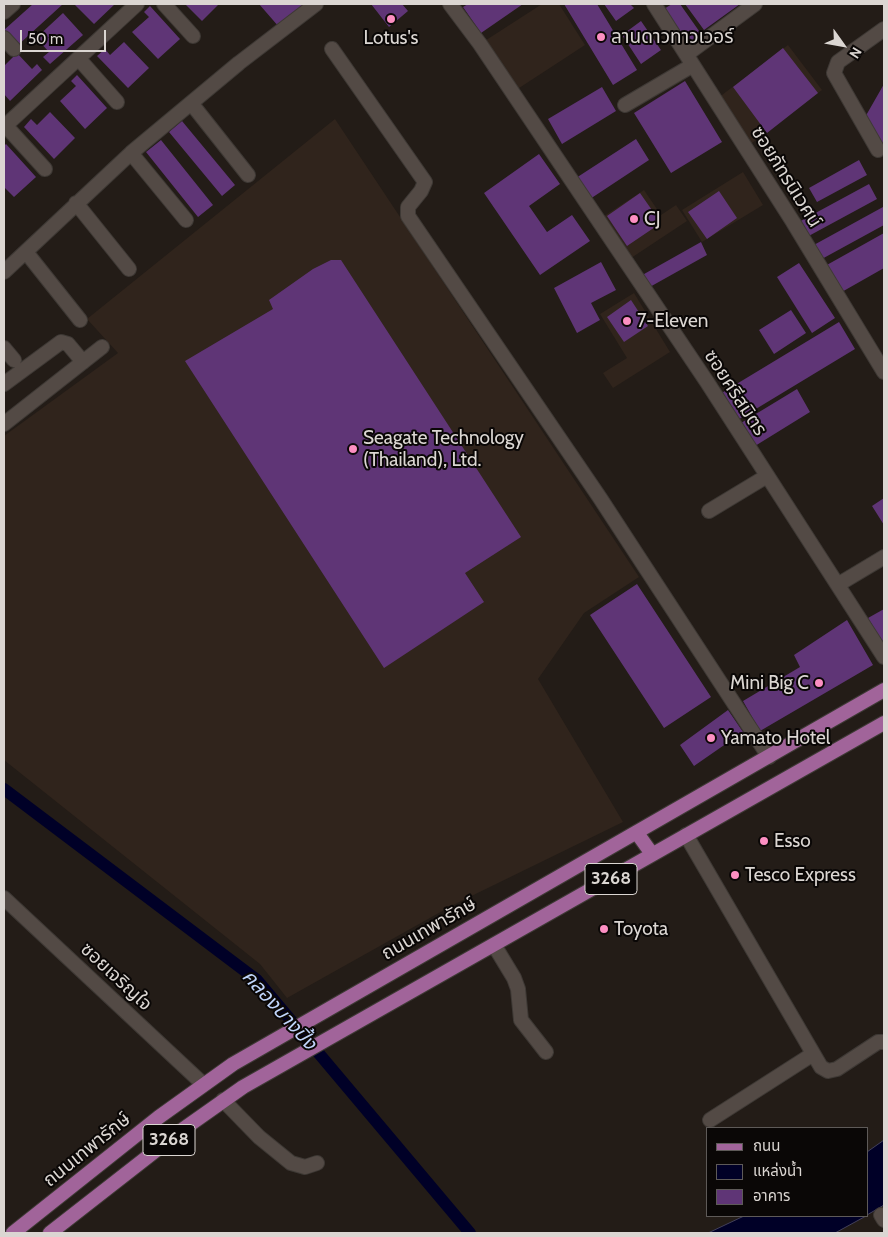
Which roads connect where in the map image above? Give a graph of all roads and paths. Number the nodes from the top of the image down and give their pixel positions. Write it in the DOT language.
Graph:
graph roads {
  1 [pos="13,4"];
  2 [pos="137,4"];
  3 [pos="164,4"];
  4 [pos="316,4"];
  5 [pos="450,4"];
  6 [pos="654,4"];
  7 [pos="755,4"];
  8 [pos="4,12"];
  9 [pos="884,30"];
  10 [pos="193,36"];
  11 [pos="4,38"];
  12 [pos="14,49"];
  13 [pos="332,49"];
  14 [pos="79,59"];
  15 [pos="690,60"];
  16 [pos="117,102"];
  17 [pos="191,103"];
  18 [pos="625,106"];
  19 [pos="5,126"];
  20 [pos="882,152"];
  21 [pos="131,153"];
  22 [pos="45,169"];
  23 [pos="248,175"];
  24 [pos="76,203"];
  25 [pos="186,220"];
  26 [pos="26,252"];
  27 [pos="129,269"];
  28 [pos="4,272"];
  29 [pos="80,320"];
  30 [pos="102,347"];
  31 [pos="4,348"];
  32 [pos="14,360"];
  33 [pos="83,362"];
  34 [pos="884,372"];
  35 [pos="4,384"];
  36 [pos="4,424"];
  37 [pos="768,476"];
  38 [pos="709,511"];
  39 [pos="884,557"];
  40 [pos="838,584"];
  41 [pos="884,657"];
  42 [pos="884,690"];
  43 [pos="884,723"];
  44 [pos="769,757"];
  45 [pos="637,833"];
  46 [pos="686,835"];
  47 [pos="652,854"];
  48 [pos="4,898"];
  49 [pos="494,945"];
  50 [pos="884,1042"];
  51 [pos="546,1052"];
  52 [pos="813,1054"];
  53 [pos="203,1084"];
  54 [pos="223,1100"];
  55 [pos="710,1120"];
  56 [pos="317,1164"];
  57 [pos="23,1230"];
  58 [pos="50,1233"];
  1 -- 8 [label="street"];
  2 -- 14 [label="street"];
  3 -- 10 [label="street"];
  4 -- 17 [label="street"];
  5 -- 37 [label="street, ซอยศรีสมิตร"];
  6 -- 15 [label="street, ซอยภัทรนิเวศน์"];
  7 -- 15 [label="street"];
  9 -- 20 [label="street"];
  11 -- 12 [label="street"];
  13 -- 44 [label="street"];
  14 -- 16 [label="street"];
  14 -- 19 [label="street"];
  15 -- 18 [label="street"];
  15 -- 34 [label="street, ซอยภัทรนิเวศน์"];
  17 -- 21 [label="street"];
  17 -- 23 [label="street"];
  19 -- 22 [label="street"];
  21 -- 24 [label="street"];
  21 -- 25 [label="street"];
  24 -- 26 [label="street"];
  24 -- 27 [label="street"];
  26 -- 28 [label="street"];
  26 -- 29 [label="street"];
  30 -- 33 [label="street"];
  31 -- 32 [label="street"];
  33 -- 35 [label="street"];
  33 -- 36 [label="street"];
  37 -- 38 [label="street"];
  37 -- 40 [label="street, ซอยศรีสมิตร"];
  39 -- 40 [label="street"];
  40 -- 41 [label="street, ซอยศรีสมิตร"];
  42 -- 44 [label="main road, ถนนเทพารักษ์ / 3268"];
  43 -- 46 [label="main road, 3268"];
  44 -- 45 [label="main road, ถนนเทพารักษ์ / 3268"];
  45 -- 47 [label="main road"];
  45 -- 53 [label="main road, ถนนเทพารักษ์ / 3268"];
  46 -- 47 [label="main road, 3268"];
  46 -- 52 [label="street"];
  47 -- 49 [label="main road, 3268"];
  48 -- 53 [label="street, ซอยเจริญใจ"];
  49 -- 51 [label="street"];
  49 -- 54 [label="main road, 3268"];
  50 -- 52 [label="street"];
  52 -- 55 [label="street"];
  53 -- 57 [label="main road, ถนนเทพารักษ์ / 3268"];
  54 -- 56 [label="street"];
  54 -- 58 [label="main road, 3268"];
}
